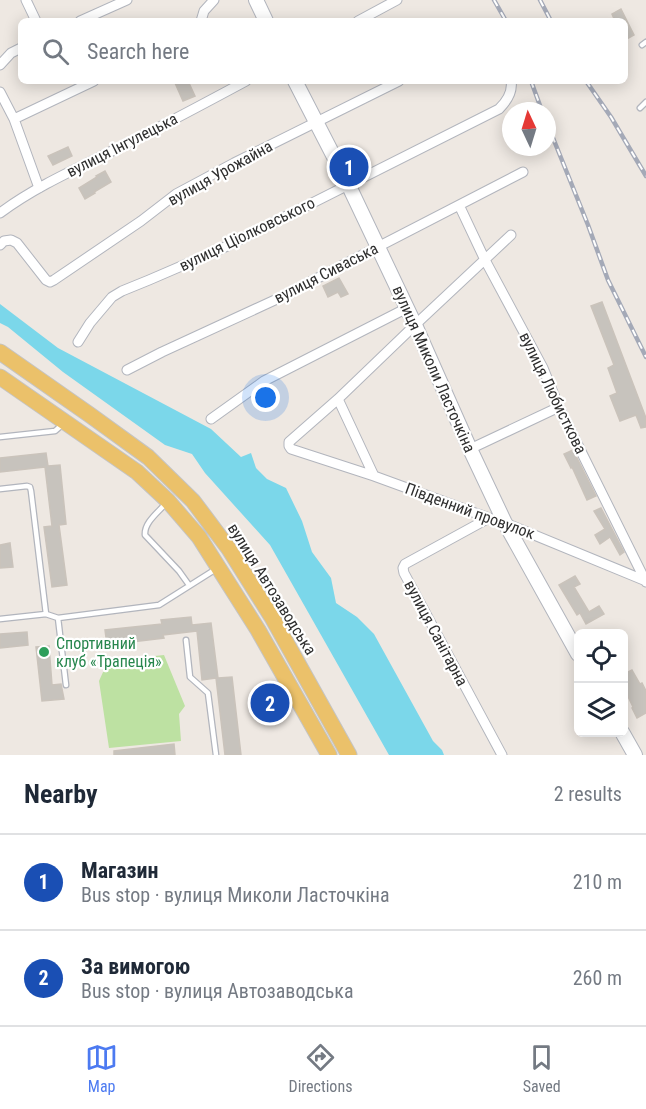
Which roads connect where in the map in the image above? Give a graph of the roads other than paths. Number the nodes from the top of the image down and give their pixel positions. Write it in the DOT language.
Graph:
graph roads {
  1 [pos="26,0"];
  2 [pos="127,0"];
  3 [pos="214,0"];
  4 [pos="256,0"];
  5 [pos="398,0"];
  6 [pos="35,18"];
  7 [pos="87,18"];
  8 [pos="202,18"];
  9 [pos="265,18"];
  10 [pos="364,18"];
  11 [pos="18,50"];
  12 [pos="0,65"];
  13 [pos="88,84"];
  14 [pos="240,84"];
  15 [pos="296,84"];
  16 [pos="393,84"];
  17 [pos="512,84"];
  18 [pos="0,92"];
  19 [pos="646,102"];
  20 [pos="640,108"];
  21 [pos="14,119"];
  22 [pos="315,122"];
  23 [pos="523,172"];
  24 [pos="348,184"];
  25 [pos="39,188"];
  26 [pos="459,205"];
  27 [pos="0,213"];
  28 [pos="511,235"];
  29 [pos="0,245"];
  30 [pos="378,247"];
  31 [pos="485,260"];
  32 [pos="407,308"];
  33 [pos="415,325"];
  34 [pos="78,342"];
  35 [pos="0,352"];
  36 [pos="127,370"];
  37 [pos="0,377"];
  38 [pos="338,399"];
  39 [pos="559,407"];
  40 [pos="211,419"];
  41 [pos="65,421"];
  42 [pos="0,437"];
  43 [pos="470,449"];
  44 [pos="374,476"];
  45 [pos="0,489"];
  46 [pos="168,501"];
  47 [pos="489,518"];
  48 [pos="505,523"];
  49 [pos="218,567"];
  50 [pos="646,582"];
  51 [pos="189,585"];
  52 [pos="46,614"];
  53 [pos="58,618"];
  54 [pos="0,619"];
  55 [pos="273,620"];
  56 [pos="258,630"];
  57 [pos="186,640"];
  58 [pos="574,645"];
  59 [pos="66,685"];
  60 [pos="625,737"];
  61 [pos="216,755"];
  62 [pos="329,755"];
  63 [pos="349,755"];
  64 [pos="502,755"];
  65 [pos="635,755"];
  1 -- 6 [label="street"];
  2 -- 7 [label="street"];
  3 -- 8 [label="street"];
  4 -- 9 [label="street"];
  5 -- 10 [label="street"];
  11 -- 12 [label="street"];
  13 -- 21 [label="street"];
  14 -- 25 [label="street, вулиця Інгулецька"];
  15 -- 22 [label="street, вулиця Миколи Ласточкіна"];
  16 -- 22 [label="street, вулиця Урожайна"];
  17 -- 24 [label="street, вулиця Ціолковського"];
  18 -- 21 [label="street"];
  19 -- 20 [label="lane"];
  21 -- 25 [label="street"];
  22 -- 24 [label="street, вулиця Миколи Ласточкіна"];
  22 -- 29 [label="street, вулиця Урожайна"];
  23 -- 26 [label="street, вулиця Сиваська"];
  24 -- 30 [label="street, вулиця Миколи Ласточкіна"];
  24 -- 34 [label="street, вулиця Ціолковського"];
  25 -- 27 [label="street, вулиця Інгулецька"];
  26 -- 30 [label="street, вулиця Сиваська"];
  26 -- 31 [label="street, вулиця Любисткова"];
  28 -- 31 [label="street"];
  30 -- 32 [label="street, вулиця Миколи Ласточкіна"];
  30 -- 36 [label="street, вулиця Сиваська"];
  31 -- 33 [label="street"];
  31 -- 39 [label="street, вулиця Любисткова"];
  32 -- 33 [label="street, вулиця Миколи Ласточкіна"];
  32 -- 40 [label="street"];
  33 -- 38 [label="street"];
  33 -- 43 [label="street, вулиця Миколи Ласточкіна"];
  35 -- 55 [label="main road, вулиця Автозаводська"];
  37 -- 41 [label="main road, вулиця Автозаводська"];
  38 -- 44 [label="street"];
  38 -- 44 [label="street, Південний провулок"];
  39 -- 43 [label="street"];
  39 -- 50 [label="street, вулиця Любисткова"];
  41 -- 42 [label="lane"];
  41 -- 46 [label="main road, вулиця Автозаводська"];
  43 -- 48 [label="street, вулиця Миколи Ласточкіна"];
  44 -- 47 [label="street, Південний провулок"];
  45 -- 52 [label="lane"];
  46 -- 49 [label="main road, вулиця Автозаводська"];
  46 -- 51 [label="lane"];
  47 -- 48 [label="street, Південний провулок"];
  47 -- 64 [label="street, вулиця Санітарна"];
  48 -- 50 [label="street, Південний провулок"];
  48 -- 58 [label="street, вулиця Миколи Ласточкіна"];
  49 -- 51 [label="lane"];
  49 -- 56 [label="main road, вулиця Автозаводська"];
  51 -- 53 [label="lane"];
  52 -- 53 [label="lane"];
  52 -- 54 [label="lane"];
  53 -- 59 [label="lane"];
  55 -- 56 [label="main road"];
  55 -- 63 [label="main road, вулиця Автозаводська"];
  56 -- 62 [label="main road, вулиця Автозаводська"];
  57 -- 61 [label="lane"];
  60 -- 65 [label="street"];
}
